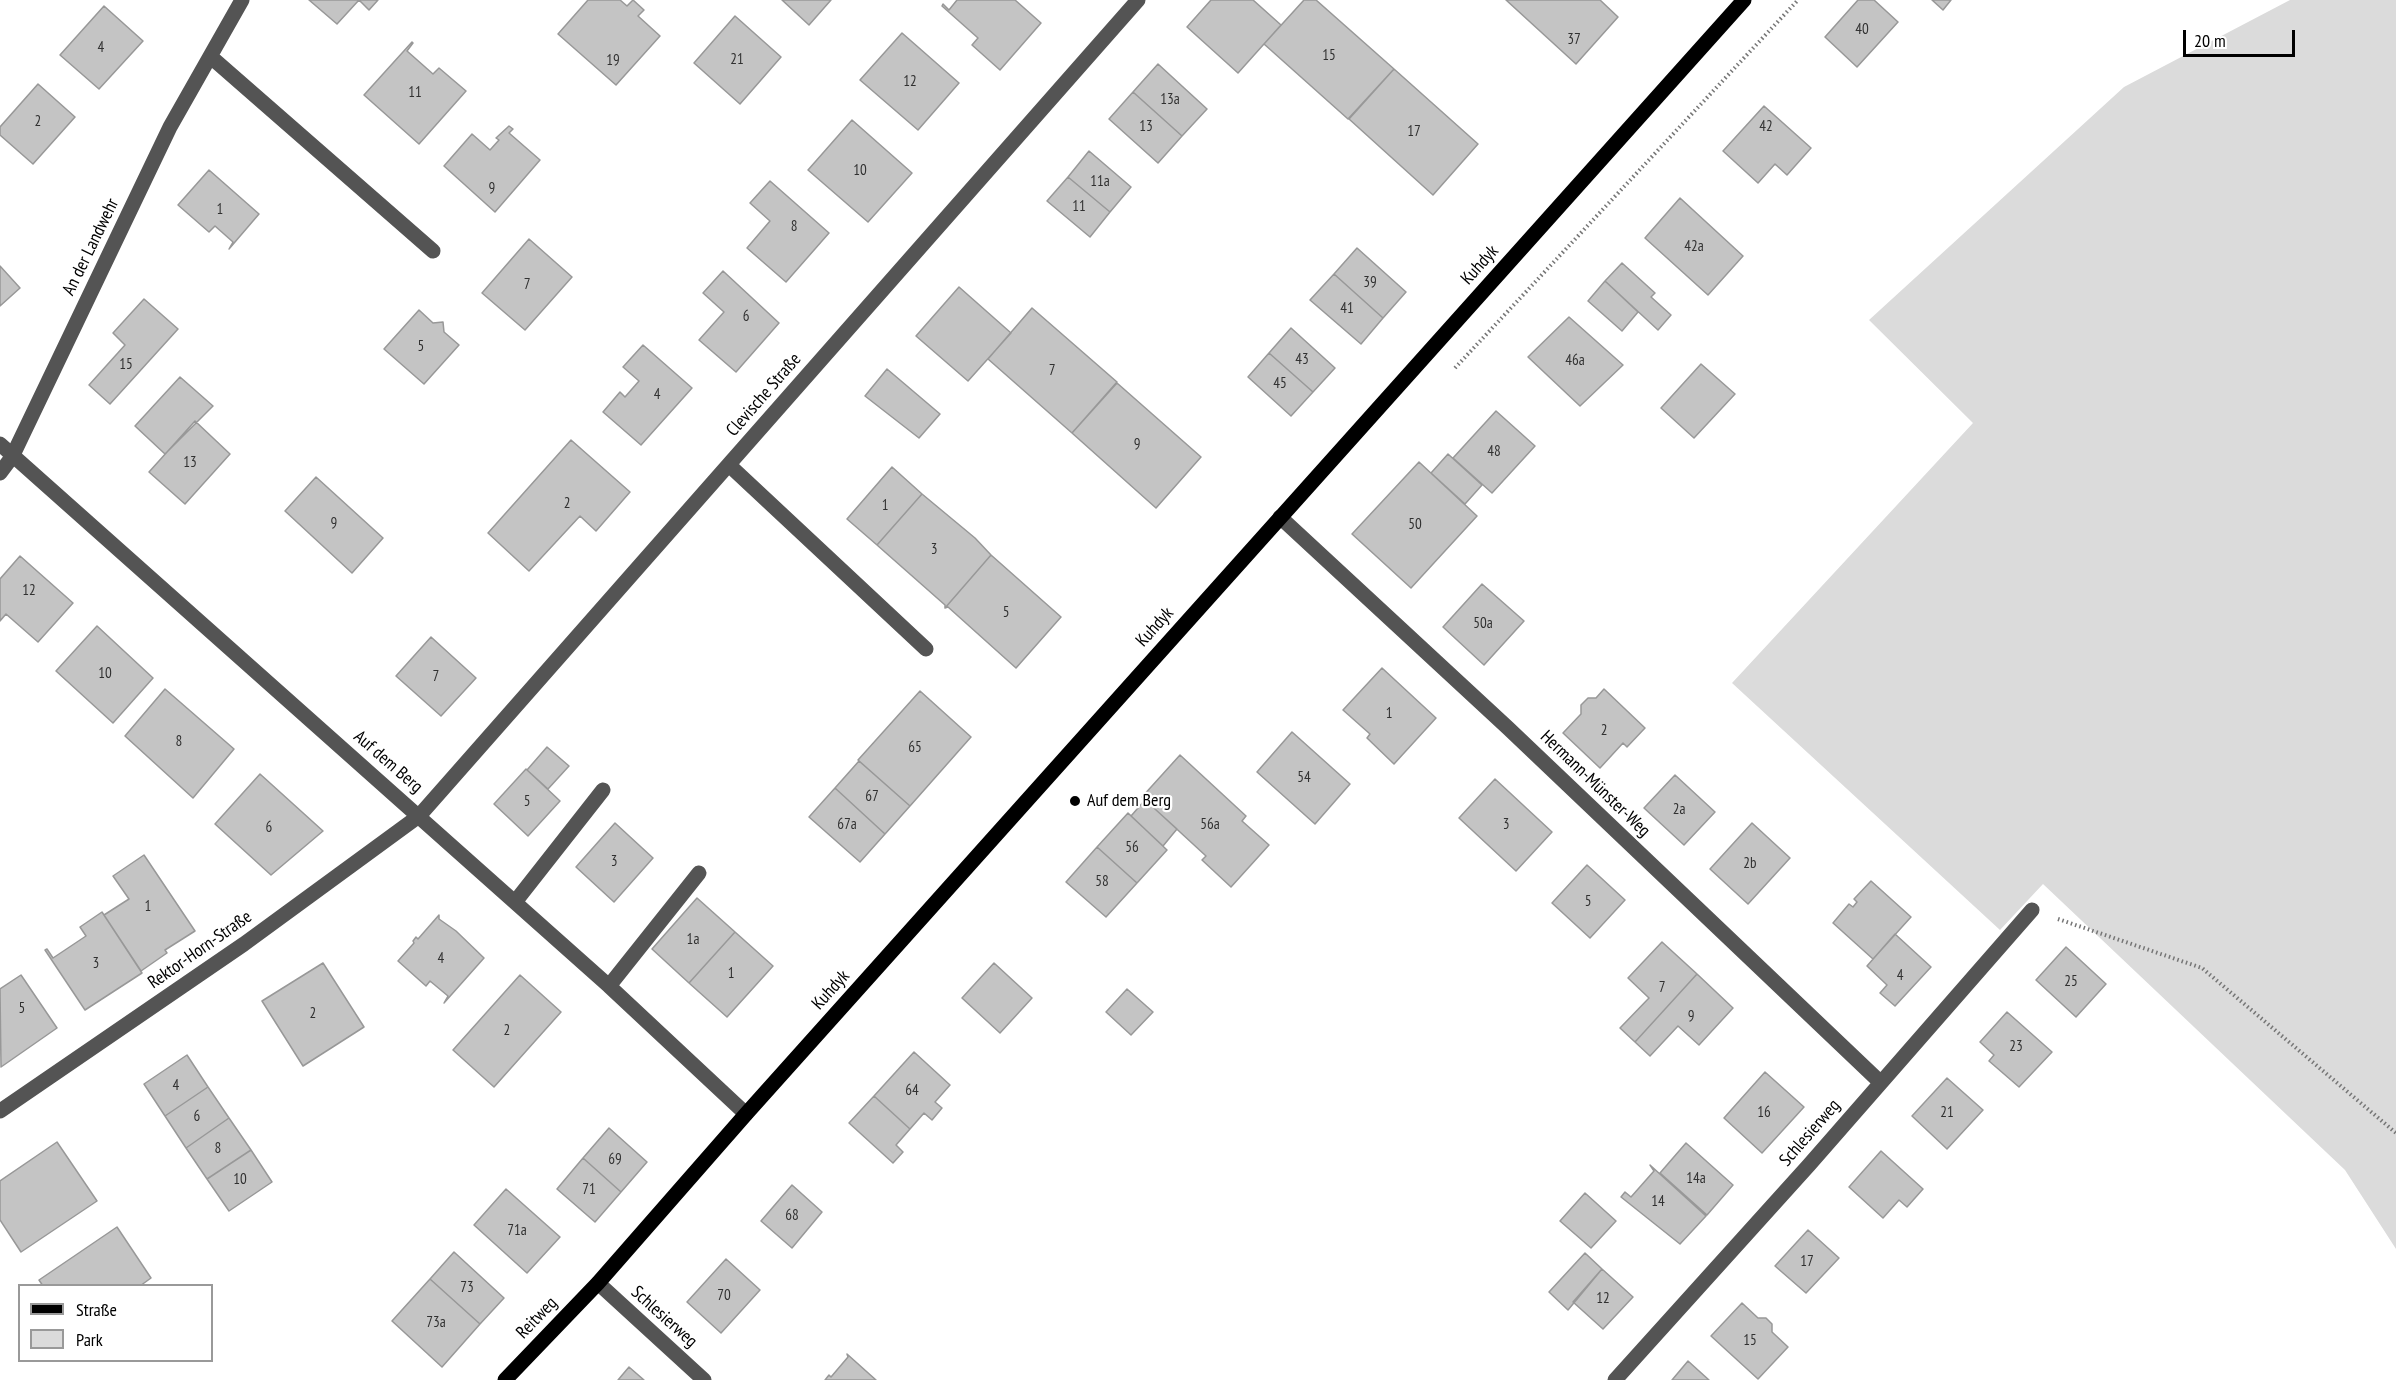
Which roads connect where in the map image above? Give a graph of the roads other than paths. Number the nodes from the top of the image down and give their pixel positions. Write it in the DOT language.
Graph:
graph roads {
  1 [pos="242,0"];
  2 [pos="1138,0"];
  3 [pos="1744,0"];
  4 [pos="211,57"];
  5 [pos="433,251"];
  6 [pos="0,444"];
  7 [pos="12,457"];
  8 [pos="729,465"];
  9 [pos="0,473"];
  10 [pos="1280,517"];
  11 [pos="926,649"];
  12 [pos="603,790"];
  13 [pos="419,816"];
  14 [pos="699,873"];
  15 [pos="514,902"];
  16 [pos="2032,910"];
  17 [pos="609,986"];
  18 [pos="1880,1082"];
  19 [pos="0,1111"];
  20 [pos="746,1114"];
  21 [pos="598,1283"];
  22 [pos="505,1380"];
  23 [pos="704,1380"];
  24 [pos="1615,1380"];
  1 -- 4 [label="street, An der Landwehr"];
  2 -- 8 [label="street, Clevische Straße"];
  3 -- 10 [label="main road, Kuhdyk"];
  4 -- 5 [label="street"];
  4 -- 7 [label="street, An der Landwehr"];
  6 -- 7 [label="street, Auf dem Berg"];
  7 -- 9 [label="street"];
  7 -- 13 [label="street, Auf dem Berg"];
  8 -- 11 [label="street"];
  8 -- 13 [label="street, Clevische Straße"];
  10 -- 18 [label="street, Hermann-Münster-Weg"];
  10 -- 20 [label="main road, Kuhdyk"];
  12 -- 15 [label="street"];
  13 -- 15 [label="street, Auf dem Berg"];
  13 -- 19 [label="street, Rektor-Horn-Straße"];
  14 -- 17 [label="street"];
  15 -- 17 [label="street, Auf dem Berg"];
  16 -- 18 [label="street, Schlesierweg"];
  17 -- 20 [label="street, Auf dem Berg"];
  18 -- 24 [label="street, Schlesierweg"];
  20 -- 21 [label="main road, Kuhdyk"];
  21 -- 22 [label="main road, Reitweg"];
  21 -- 23 [label="street, Schlesierweg"];
}
